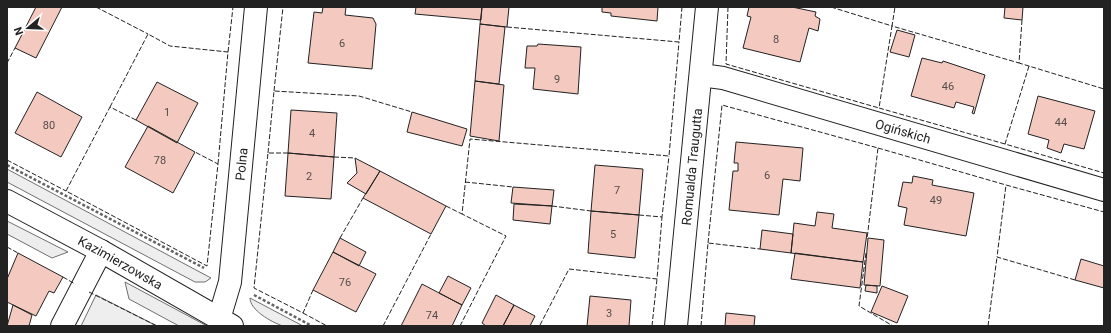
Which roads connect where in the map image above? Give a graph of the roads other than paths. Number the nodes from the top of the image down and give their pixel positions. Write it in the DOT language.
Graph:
graph roads {
  1 [pos="256,7"];
  2 [pos="707,7"];
  3 [pos="701,75"];
  4 [pos="1104,190"];
  5 [pos="7,201"];
  6 [pos="100,252"];
  7 [pos="225,323"];
  8 [pos="62,326"];
  9 [pos="676,326"];
  1 -- 7 [label="street, Polna"];
  2 -- 3 [label="street, Romualda Traugutta"];
  3 -- 4 [label="street, Ogińskich"];
  3 -- 9 [label="street, Romualda Traugutta"];
  5 -- 6 [label="street, Kazimierzowska"];
  6 -- 7 [label="street, Kazimierzowska"];
  6 -- 8 [label="street"];
}
